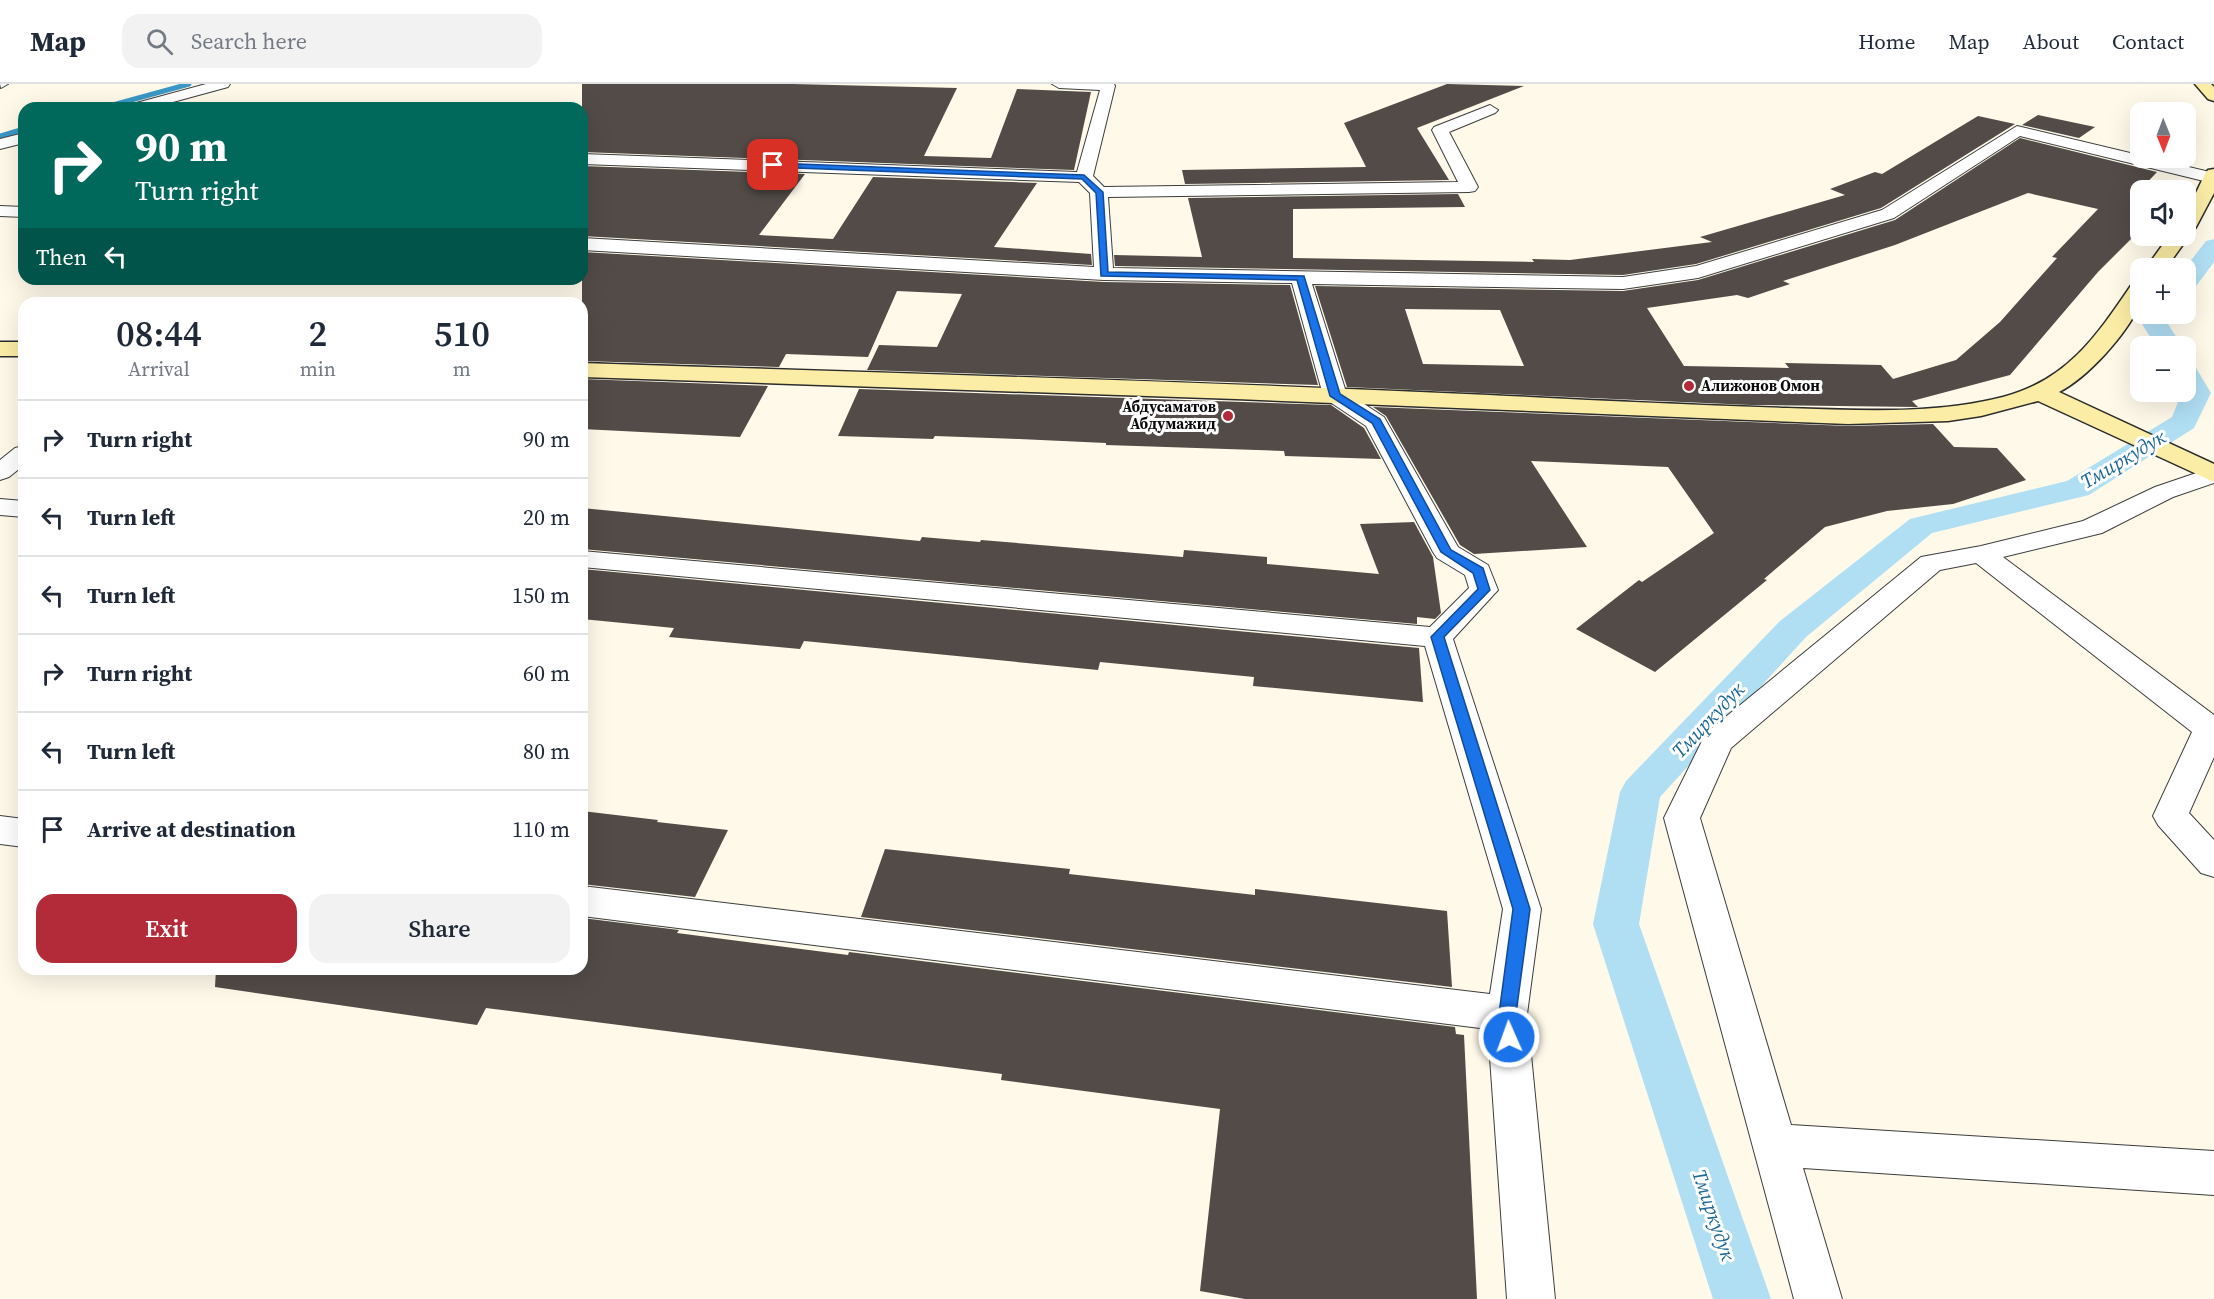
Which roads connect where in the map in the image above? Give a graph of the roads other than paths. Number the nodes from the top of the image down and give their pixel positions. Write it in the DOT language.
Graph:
graph roads {
  1 [pos="223,84"];
  2 [pos="1059,84"];
  3 [pos="2204,84"];
  4 [pos="2214,96"];
  5 [pos="156,102"];
  6 [pos="1490,110"];
  7 [pos="18,140"];
  8 [pos="0,144"];
  9 [pos="588,159"];
  10 [pos="2213,176"];
  11 [pos="1084,177"];
  12 [pos="1100,192"];
  13 [pos="0,211"];
  14 [pos="18,212"];
  15 [pos="2196,212"];
  16 [pos="588,244"];
  17 [pos="1104,274"];
  18 [pos="1300,278"];
  19 [pos="2130,303"];
  20 [pos="0,349"];
  21 [pos="18,349"];
  22 [pos="588,370"];
  23 [pos="2040,393"];
  24 [pos="1335,396"];
  25 [pos="18,458"];
  26 [pos="0,472"];
  27 [pos="2214,475"];
  28 [pos="0,507"];
  29 [pos="18,508"];
  30 [pos="1981,554"];
  31 [pos="588,560"];
  32 [pos="1437,637"];
  33 [pos="0,830"];
  34 [pos="18,832"];
  35 [pos="2214,862"];
  36 [pos="588,902"];
  37 [pos="1508,1014"];
  38 [pos="1775,1145"];
  39 [pos="2214,1173"];
  40 [pos="1531,1299"];
  41 [pos="1818,1299"];
  1 -- 5 [label="street"];
  2 -- 11 [label="street"];
  3 -- 4 [label="main road"];
  6 -- 12 [label="street"];
  7 -- 8 [label="street"];
  9 -- 11 [label="street"];
  10 -- 15 [label="main road"];
  10 -- 18 [label="street"];
  11 -- 12 [label="street"];
  12 -- 17 [label="street"];
  13 -- 14 [label="street"];
  16 -- 17 [label="street"];
  17 -- 18 [label="street"];
  18 -- 24 [label="street"];
  19 -- 23 [label="main road"];
  20 -- 21 [label="main road"];
  22 -- 24 [label="main road"];
  23 -- 24 [label="main road"];
  23 -- 27 [label="main road"];
  24 -- 32 [label="street"];
  25 -- 26 [label="street"];
  27 -- 30 [label="street"];
  28 -- 29 [label="street"];
  30 -- 35 [label="street"];
  30 -- 38 [label="street"];
  31 -- 32 [label="street"];
  32 -- 37 [label="street"];
  33 -- 34 [label="street"];
  36 -- 37 [label="street"];
  37 -- 40 [label="street"];
  38 -- 39 [label="street"];
  38 -- 41 [label="street"];
}
